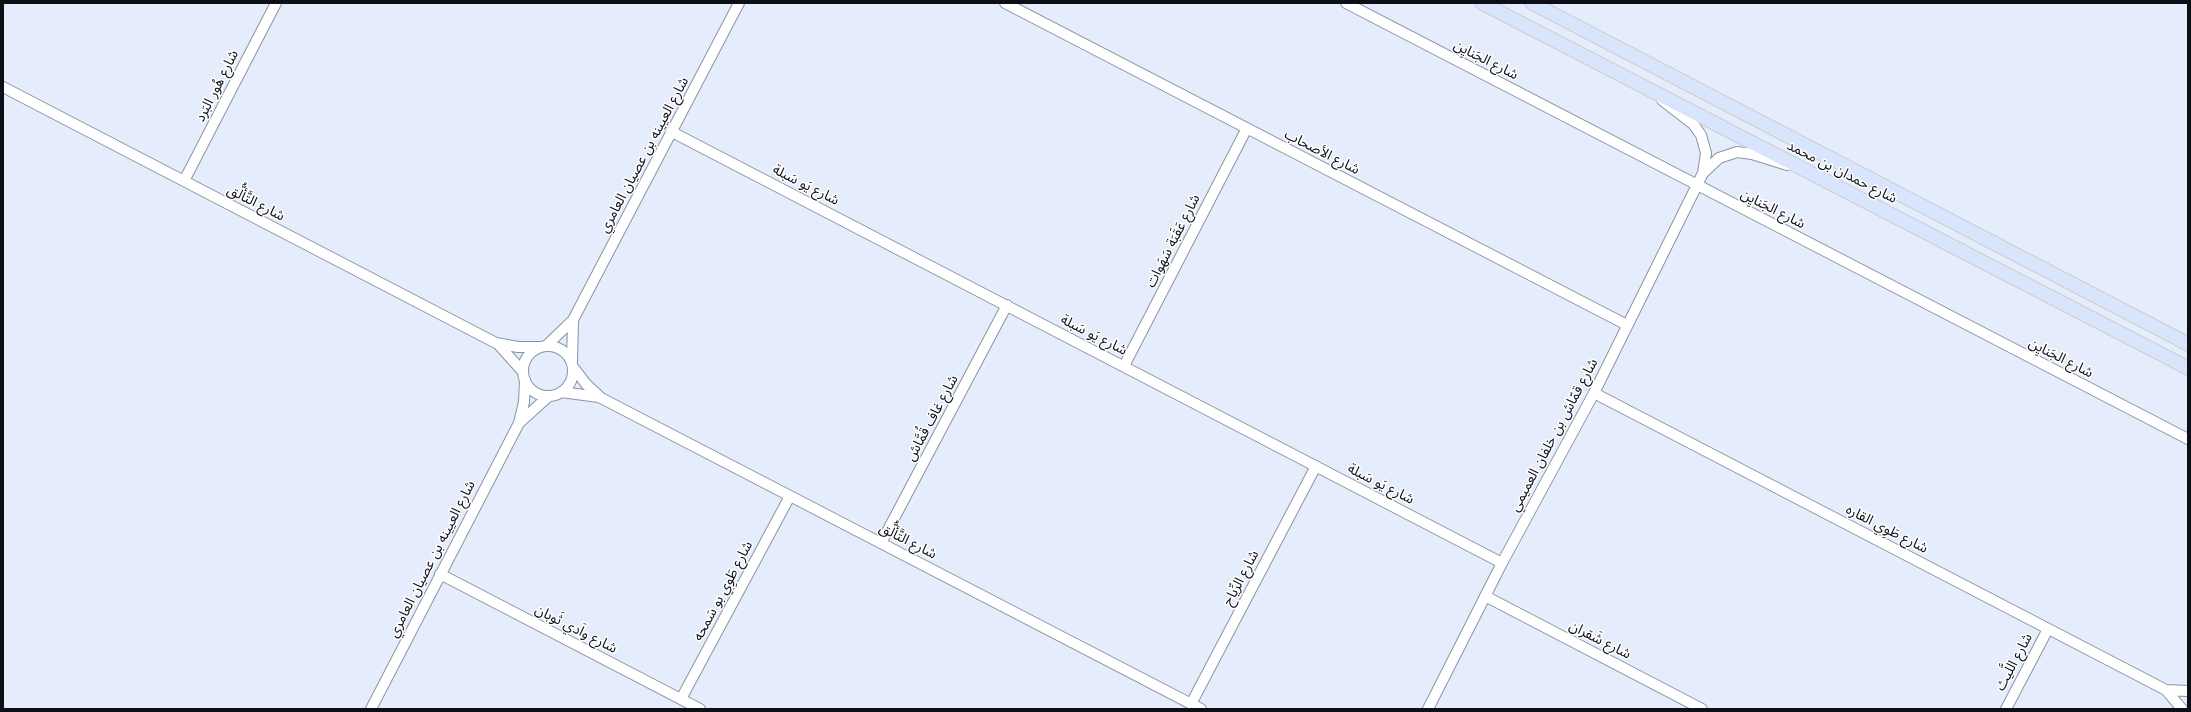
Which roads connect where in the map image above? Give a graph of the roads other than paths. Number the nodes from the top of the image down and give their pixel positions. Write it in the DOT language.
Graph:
graph roads {
  1 [pos="276,3"];
  2 [pos="739,3"];
  3 [pos="1006,3"];
  4 [pos="1346,3"];
  5 [pos="1482,3"];
  6 [pos="1532,3"];
  7 [pos="3,87"];
  8 [pos="1654,92"];
  9 [pos="1247,128"];
  10 [pos="672,132"];
  11 [pos="1804,170"];
  12 [pos="1703,173"];
  13 [pos="184,181"];
  14 [pos="1696,185"];
  15 [pos="1007,306"];
  16 [pos="574,320"];
  17 [pos="1626,325"];
  18 [pos="496,343"];
  19 [pos="2188,344"];
  20 [pos="543,346"];
  21 [pos="572,365"];
  22 [pos="1124,366"];
  23 [pos="2188,368"];
  24 [pos="524,376"];
  25 [pos="561,392"];
  26 [pos="1594,393"];
  27 [pos="549,396"];
  28 [pos="601,398"];
  29 [pos="519,423"];
  30 [pos="2188,440"];
  31 [pos="1316,466"];
  32 [pos="790,496"];
  33 [pos="881,543"];
  34 [pos="1502,563"];
  35 [pos="440,574"];
  36 [pos="1485,596"];
  37 [pos="2048,629"];
  38 [pos="2166,690"];
  39 [pos="2188,691"];
  40 [pos="2188,696"];
  41 [pos="681,699"];
  42 [pos="1191,704"];
  43 [pos="371,709"];
  44 [pos="700,709"];
  45 [pos="1201,709"];
  46 [pos="1428,709"];
  47 [pos="1702,709"];
  48 [pos="2006,709"];
  49 [pos="2183,709"];
  1 -- 13 [label="street, شارع هُور البَرد"];
  2 -- 10 [label="street, شارع العيينه بن عصيان العامري"];
  3 -- 9 [label="street, شارع الأصحاب"];
  4 -- 14 [label="street, شارع الجَنايِن"];
  5 -- 8 [label="main road, شارع حمدان بن محمد"];
  6 -- 19 [label="main road, شارع حمدان بن محمد"];
  7 -- 13 [label="street, شارع التَّألُّق"];
  8 -- 11 [label="main road, شارع حمدان بن محمد"];
  8 -- 12 [label="street, شارع قمّاش بن خلفان العميمي"];
  9 -- 17 [label="street, شارع الأصحاب"];
  9 -- 22 [label="street, شارع عَقَبَة سَهَوات"];
  10 -- 15 [label="street, شارع يَو سَبلة"];
  10 -- 16 [label="street, شارع العيينه بن عصيان العامري"];
  11 -- 12 [label="street, شارع قمّاش بن خلفان العميمي"];
  11 -- 23 [label="main road, شارع حمدان بن محمد"];
  12 -- 14 [label="street, شارع قمّاش بن خلفان العميمي"];
  13 -- 18 [label="street, شارع التَّألُّق"];
  14 -- 17 [label="street, شارع قمّاش بن خلفان العميمي"];
  14 -- 30 [label="street, شارع الجَنايِن"];
  15 -- 22 [label="street, شارع يَو سَبلة"];
  15 -- 33 [label="street, شارع غاف قُمَّاش"];
  16 -- 20 [label="street, شارع العيينه بن عصيان العامري"];
  16 -- 21 [label="street, شارع العيينه بن عصيان العامري"];
  17 -- 26 [label="street, شارع قمّاش بن خلفان العميمي"];
  18 -- 20 [label="street, شارع التَّألُّق"];
  18 -- 24 [label="street, شارع التَّألُّق"];
  20 -- 21 [label="street"];
  20 -- 24 [label="street"];
  21 -- 25 [label="street"];
  21 -- 28 [label="street, شارع التَّألُّق"];
  22 -- 31 [label="street, شارع يَو سَبلة"];
  24 -- 27 [label="street"];
  24 -- 29 [label="street, شارع العيينه بن عصيان العامري"];
  25 -- 27 [label="street"];
  25 -- 28 [label="street, شارع التَّألُّق"];
  26 -- 34 [label="street, شارع قمّاش بن خلفان العميمي"];
  26 -- 37 [label="street, شارع طَوِي القاره"];
  27 -- 29 [label="street, شارع العيينه بن عصيان العامري"];
  28 -- 32 [label="street, شارع التَّألُّق"];
  29 -- 35 [label="street, شارع العيينه بن عصيان العامري"];
  31 -- 34 [label="street, شارع يَو سَبلة"];
  31 -- 42 [label="street, شارع الرِّياح"];
  32 -- 33 [label="street, شارع التَّألُّق"];
  32 -- 41 [label="street, شارع طَوِي بو سَمحه"];
  33 -- 42 [label="street, شارع التَّألُّق"];
  34 -- 36 [label="street, شارع قمّاش بن خلفان العميمي"];
  35 -- 41 [label="street, شارع واَدي ثَوبان"];
  35 -- 43 [label="street, شارع العيينه بن عصيان العامري"];
  36 -- 46 [label="street, شارع قمّاش بن خلفان العميمي"];
  36 -- 47 [label="street, شارع شَقران"];
  37 -- 38 [label="street, شارع طَوِي القاره"];
  37 -- 48 [label="street, شارع اللَّيث"];
  38 -- 39 [label="street, شارع طَوِي القاره"];
  38 -- 49 [label="street, شارع طَوِي القاره"];
  40 -- 49 [label="street"];
  41 -- 44 [label="street, شارع واَدي ثَوبان"];
  42 -- 45 [label="street, شارع التَّألُّق"];
}
